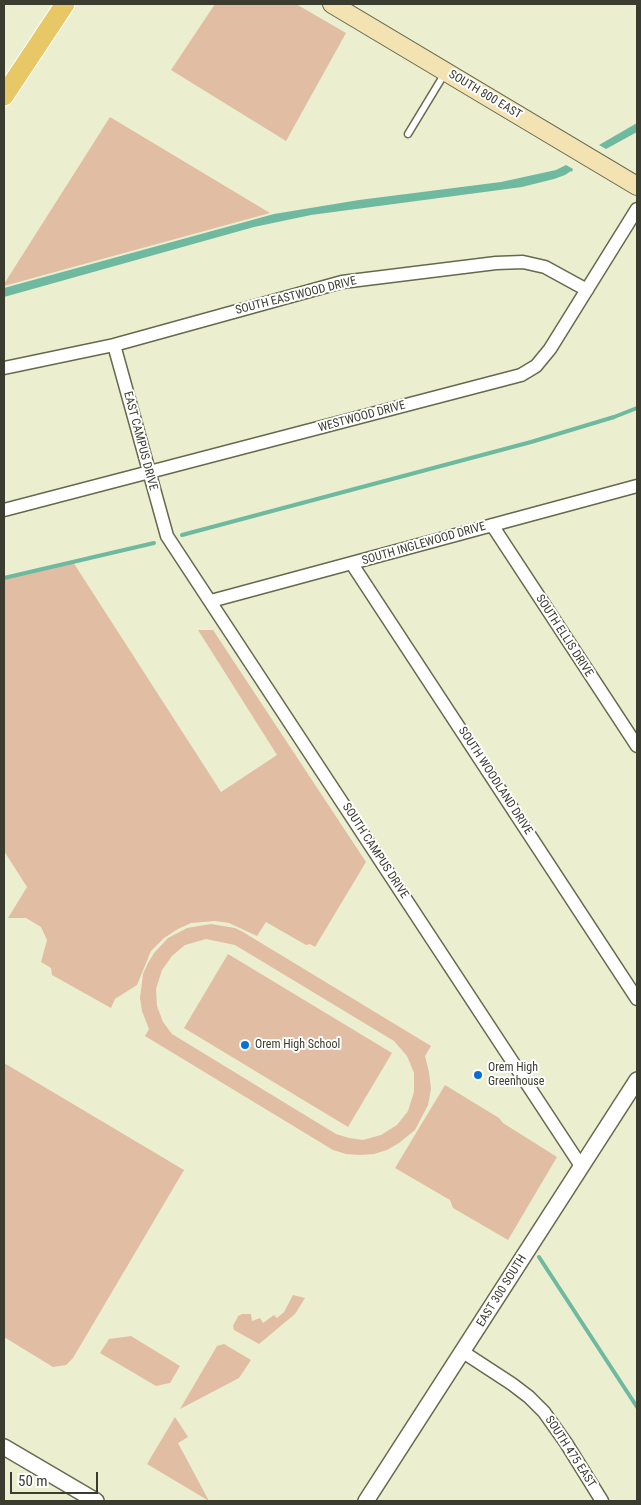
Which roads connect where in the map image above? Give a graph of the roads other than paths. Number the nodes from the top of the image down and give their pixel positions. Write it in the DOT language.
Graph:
graph roads {
  1 [pos="65,4"];
  2 [pos="332,4"];
  3 [pos="446,72"];
  4 [pos="4,96"];
  5 [pos="408,134"];
  6 [pos="637,186"];
  7 [pos="637,209"];
  8 [pos="587,290"];
  9 [pos="114,345"];
  10 [pos="4,368"];
  11 [pos="148,472"];
  12 [pos="637,486"];
  13 [pos="4,510"];
  14 [pos="492,525"];
  15 [pos="167,536"];
  16 [pos="352,564"];
  17 [pos="211,601"];
  18 [pos="637,746"];
  19 [pos="637,999"];
  20 [pos="637,1080"];
  21 [pos="581,1166"];
  22 [pos="463,1352"];
  23 [pos="4,1447"];
  24 [pos="599,1500"];
  25 [pos="96,1501"];
  26 [pos="366,1501"];
  1 -- 4 [label="main road"];
  2 -- 3 [label="main road, SOUTH 800 EAST"];
  3 -- 5 [label="lane"];
  3 -- 6 [label="main road, SOUTH 800 EAST"];
  7 -- 8 [label="street, WESTWOOD DRIVE"];
  8 -- 9 [label="street, SOUTH EASTWOOD DRIVE"];
  8 -- 11 [label="street, WESTWOOD DRIVE"];
  9 -- 10 [label="street, SOUTH EASTWOOD DRIVE"];
  9 -- 11 [label="street, EAST CAMPUS DRIVE"];
  11 -- 13 [label="street, WESTWOOD DRIVE"];
  11 -- 15 [label="street, EAST CAMPUS DRIVE"];
  12 -- 14 [label="street, SOUTH INGLEWOOD DRIVE"];
  14 -- 16 [label="street, SOUTH INGLEWOOD DRIVE"];
  14 -- 18 [label="street, SOUTH ELLIS DRIVE"];
  15 -- 17 [label="street, SOUTH CAMPUS DRIVE"];
  16 -- 17 [label="street, SOUTH INGLEWOOD DRIVE"];
  16 -- 19 [label="street, SOUTH WOODLAND DRIVE"];
  17 -- 21 [label="street, SOUTH CAMPUS DRIVE"];
  20 -- 21 [label="street, EAST 300 SOUTH"];
  21 -- 22 [label="street, EAST 300 SOUTH"];
  22 -- 24 [label="street, SOUTH 475 EAST"];
  22 -- 26 [label="street, EAST 300 SOUTH"];
  23 -- 25 [label="street"];
}
